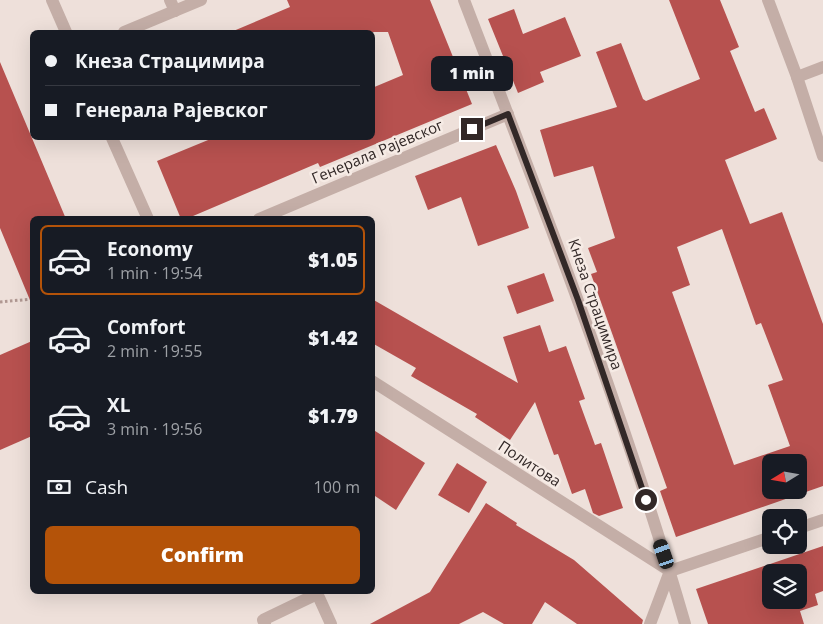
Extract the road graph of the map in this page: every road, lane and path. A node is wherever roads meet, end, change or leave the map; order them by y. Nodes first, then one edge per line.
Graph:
1 (52, 0) edge
2 (201, 0) edge
3 (464, 0) edge
4 (768, 0) edge
5 (173, 6) edge
6 (65, 30) edge
7 (128, 30) edge
8 (823, 67) edge
9 (797, 77) junction
10 (508, 114) junction
11 (113, 140) edge
12 (823, 156) edge
13 (147, 216) edge
14 (266, 216) edge
15 (30, 299) edge
16 (0, 302) edge
17 (375, 383) edge
18 (823, 520) edge
19 (807, 525) edge
20 (762, 541) edge
21 (670, 571) junction
22 (314, 594) edge
23 (316, 594) edge
24 (265, 624) edge
25 (331, 624) edge
26 (650, 624) edge
27 (685, 624) edge

1 - 6 street
2 - 5 street
3 - 10 street, Кнеза Страцимира
4 - 9 street
5 - 7 street
8 - 9 street
9 - 12 street
10 - 14 street, Генерала Рајевског
10 - 21 street, Кнеза Страцимира
11 - 13 street
15 - 16 path
17 - 21 street, Политова
18 - 19 street
20 - 21 street
21 - 26 street
21 - 27 street, Кнеза Страцимира
22 - 24 street
23 - 25 street

